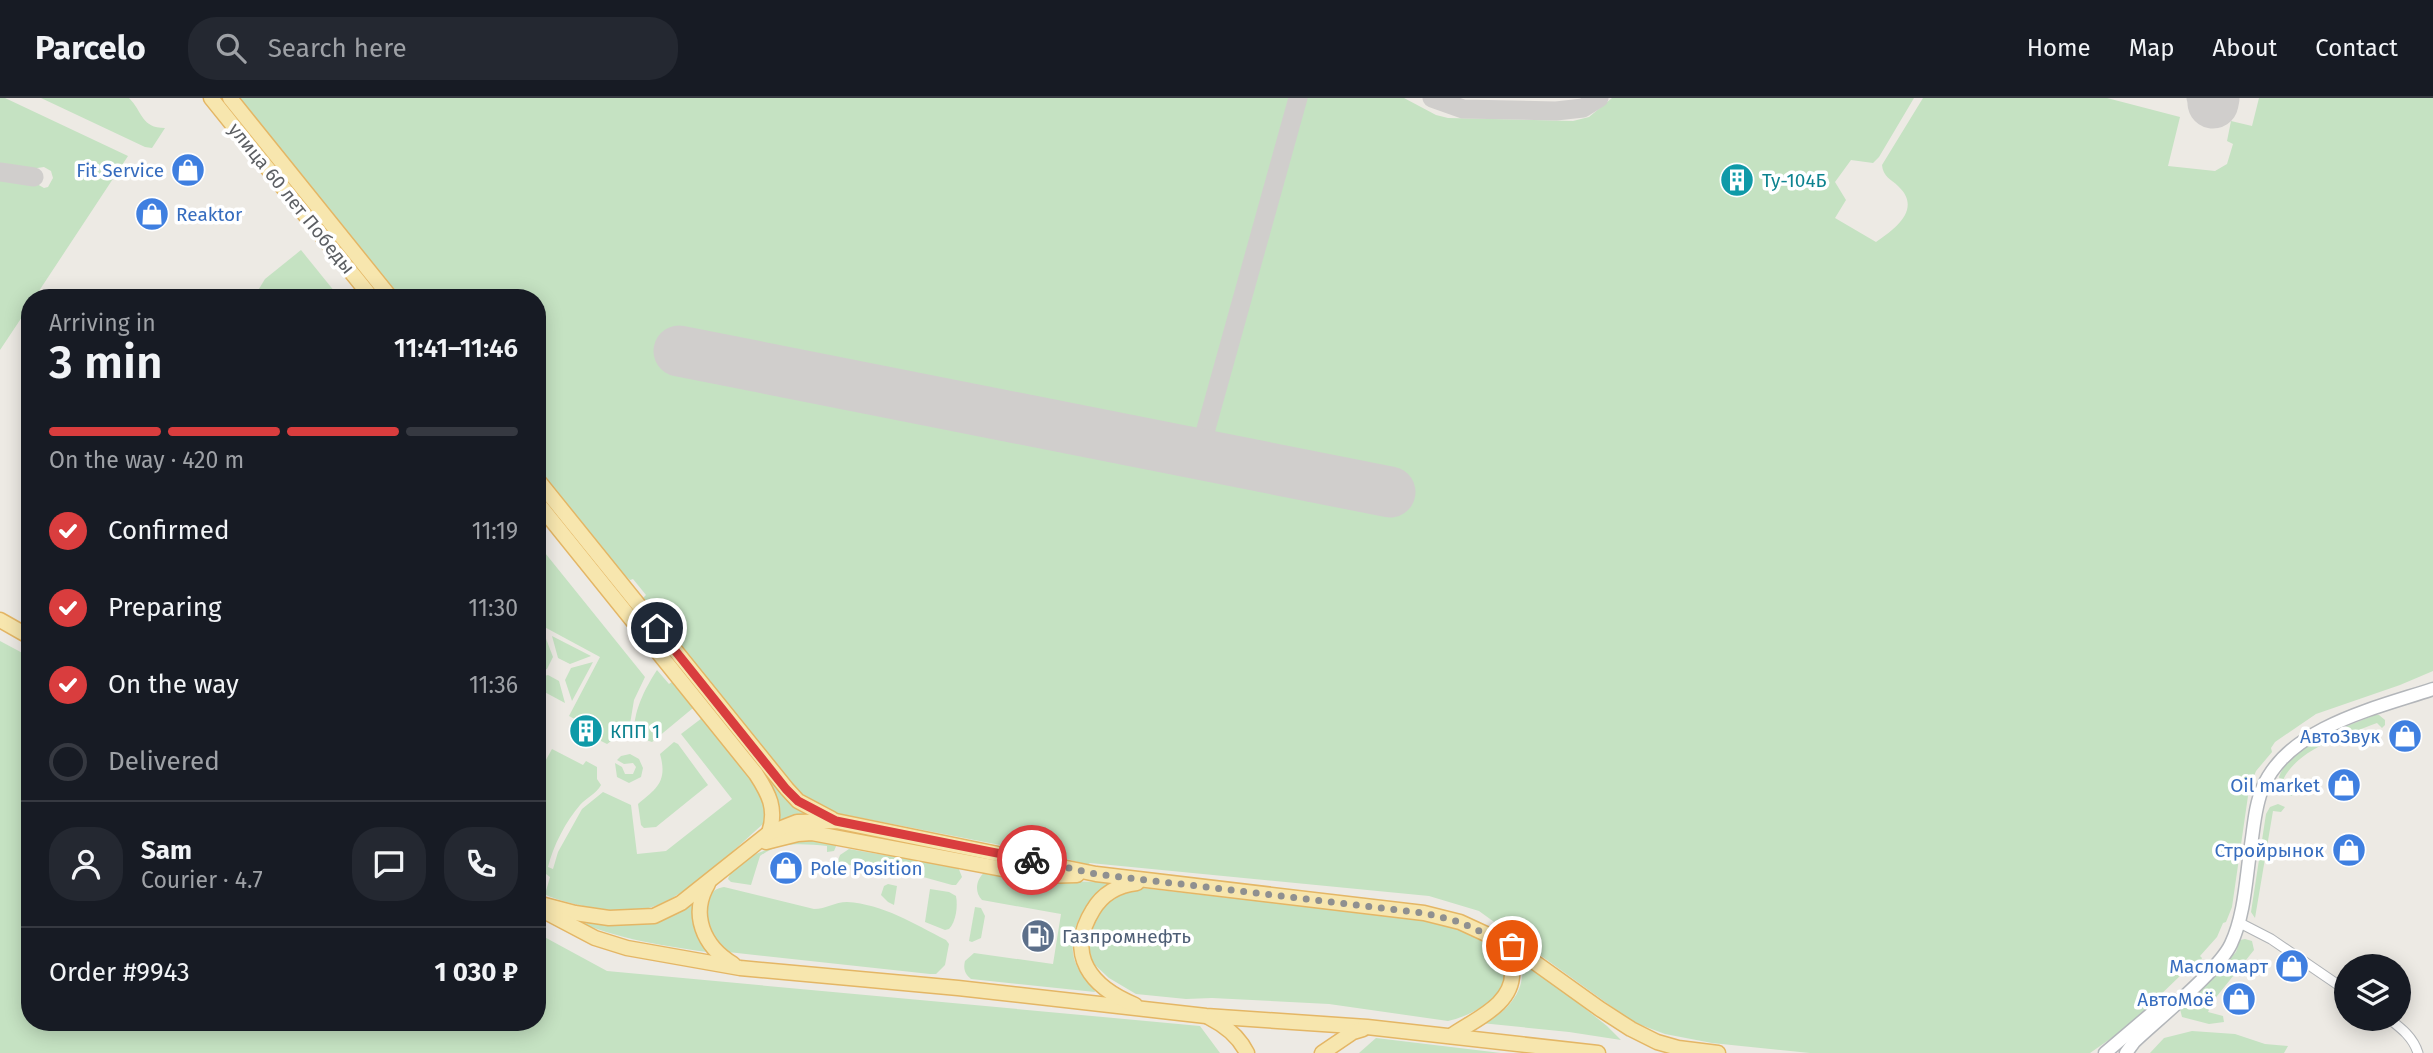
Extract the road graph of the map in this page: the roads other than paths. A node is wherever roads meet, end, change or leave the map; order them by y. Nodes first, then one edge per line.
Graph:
1 (211, 98) edge
2 (230, 98) edge
3 (339, 245) junction
4 (366, 289) edge
5 (382, 289) edge
6 (546, 494) edge
7 (546, 509) edge
8 (564, 524) junction
9 (0, 620) edge
10 (21, 632) edge
11 (2433, 689) edge
12 (722, 719) junction
13 (836, 821) junction
14 (769, 833) junction
15 (754, 846) junction
16 (1096, 874) junction
17 (710, 880) junction
18 (1156, 881) junction
19 (546, 907) edge
20 (546, 910) edge
21 (2236, 926) junction
22 (1499, 939) junction
23 (740, 968) junction
24 (2334, 976) edge
25 (1147, 1010) junction
26 (1206, 1016) junction
27 (1367, 1027) junction
28 (2404, 1031) edge
29 (1451, 1036) junction
30 (1247, 1053) edge
31 (1322, 1053) edge
32 (1598, 1053) edge
33 (1718, 1053) edge
34 (2105, 1053) edge
35 (2126, 1053) edge
36 (2418, 1053) edge

1 - 3 main road, улица 60 лет Победы
2 - 3 main road, улица 60 лет Победы
3 - 4 main road, улица 60 лет Победы
3 - 5 main road, улица 60 лет Победы
6 - 8 main road
7 - 8 main road
8 - 12 main road
9 - 10 main road
11 - 21 main road
12 - 13 main road
12 - 14 main road
13 - 14 main road
13 - 16 main road
14 - 15 main road
15 - 16 main road
15 - 17 main road
16 - 18 main road
17 - 19 main road
17 - 23 main road
18 - 22 main road
18 - 25 main road
20 - 23 main road
21 - 24 street
21 - 34 main road
21 - 35 main road
22 - 29 main road
22 - 33 main road
23 - 25 main road
25 - 26 main road
26 - 27 main road
26 - 30 main road
27 - 29 main road
27 - 31 main road
28 - 36 street
29 - 32 main road

